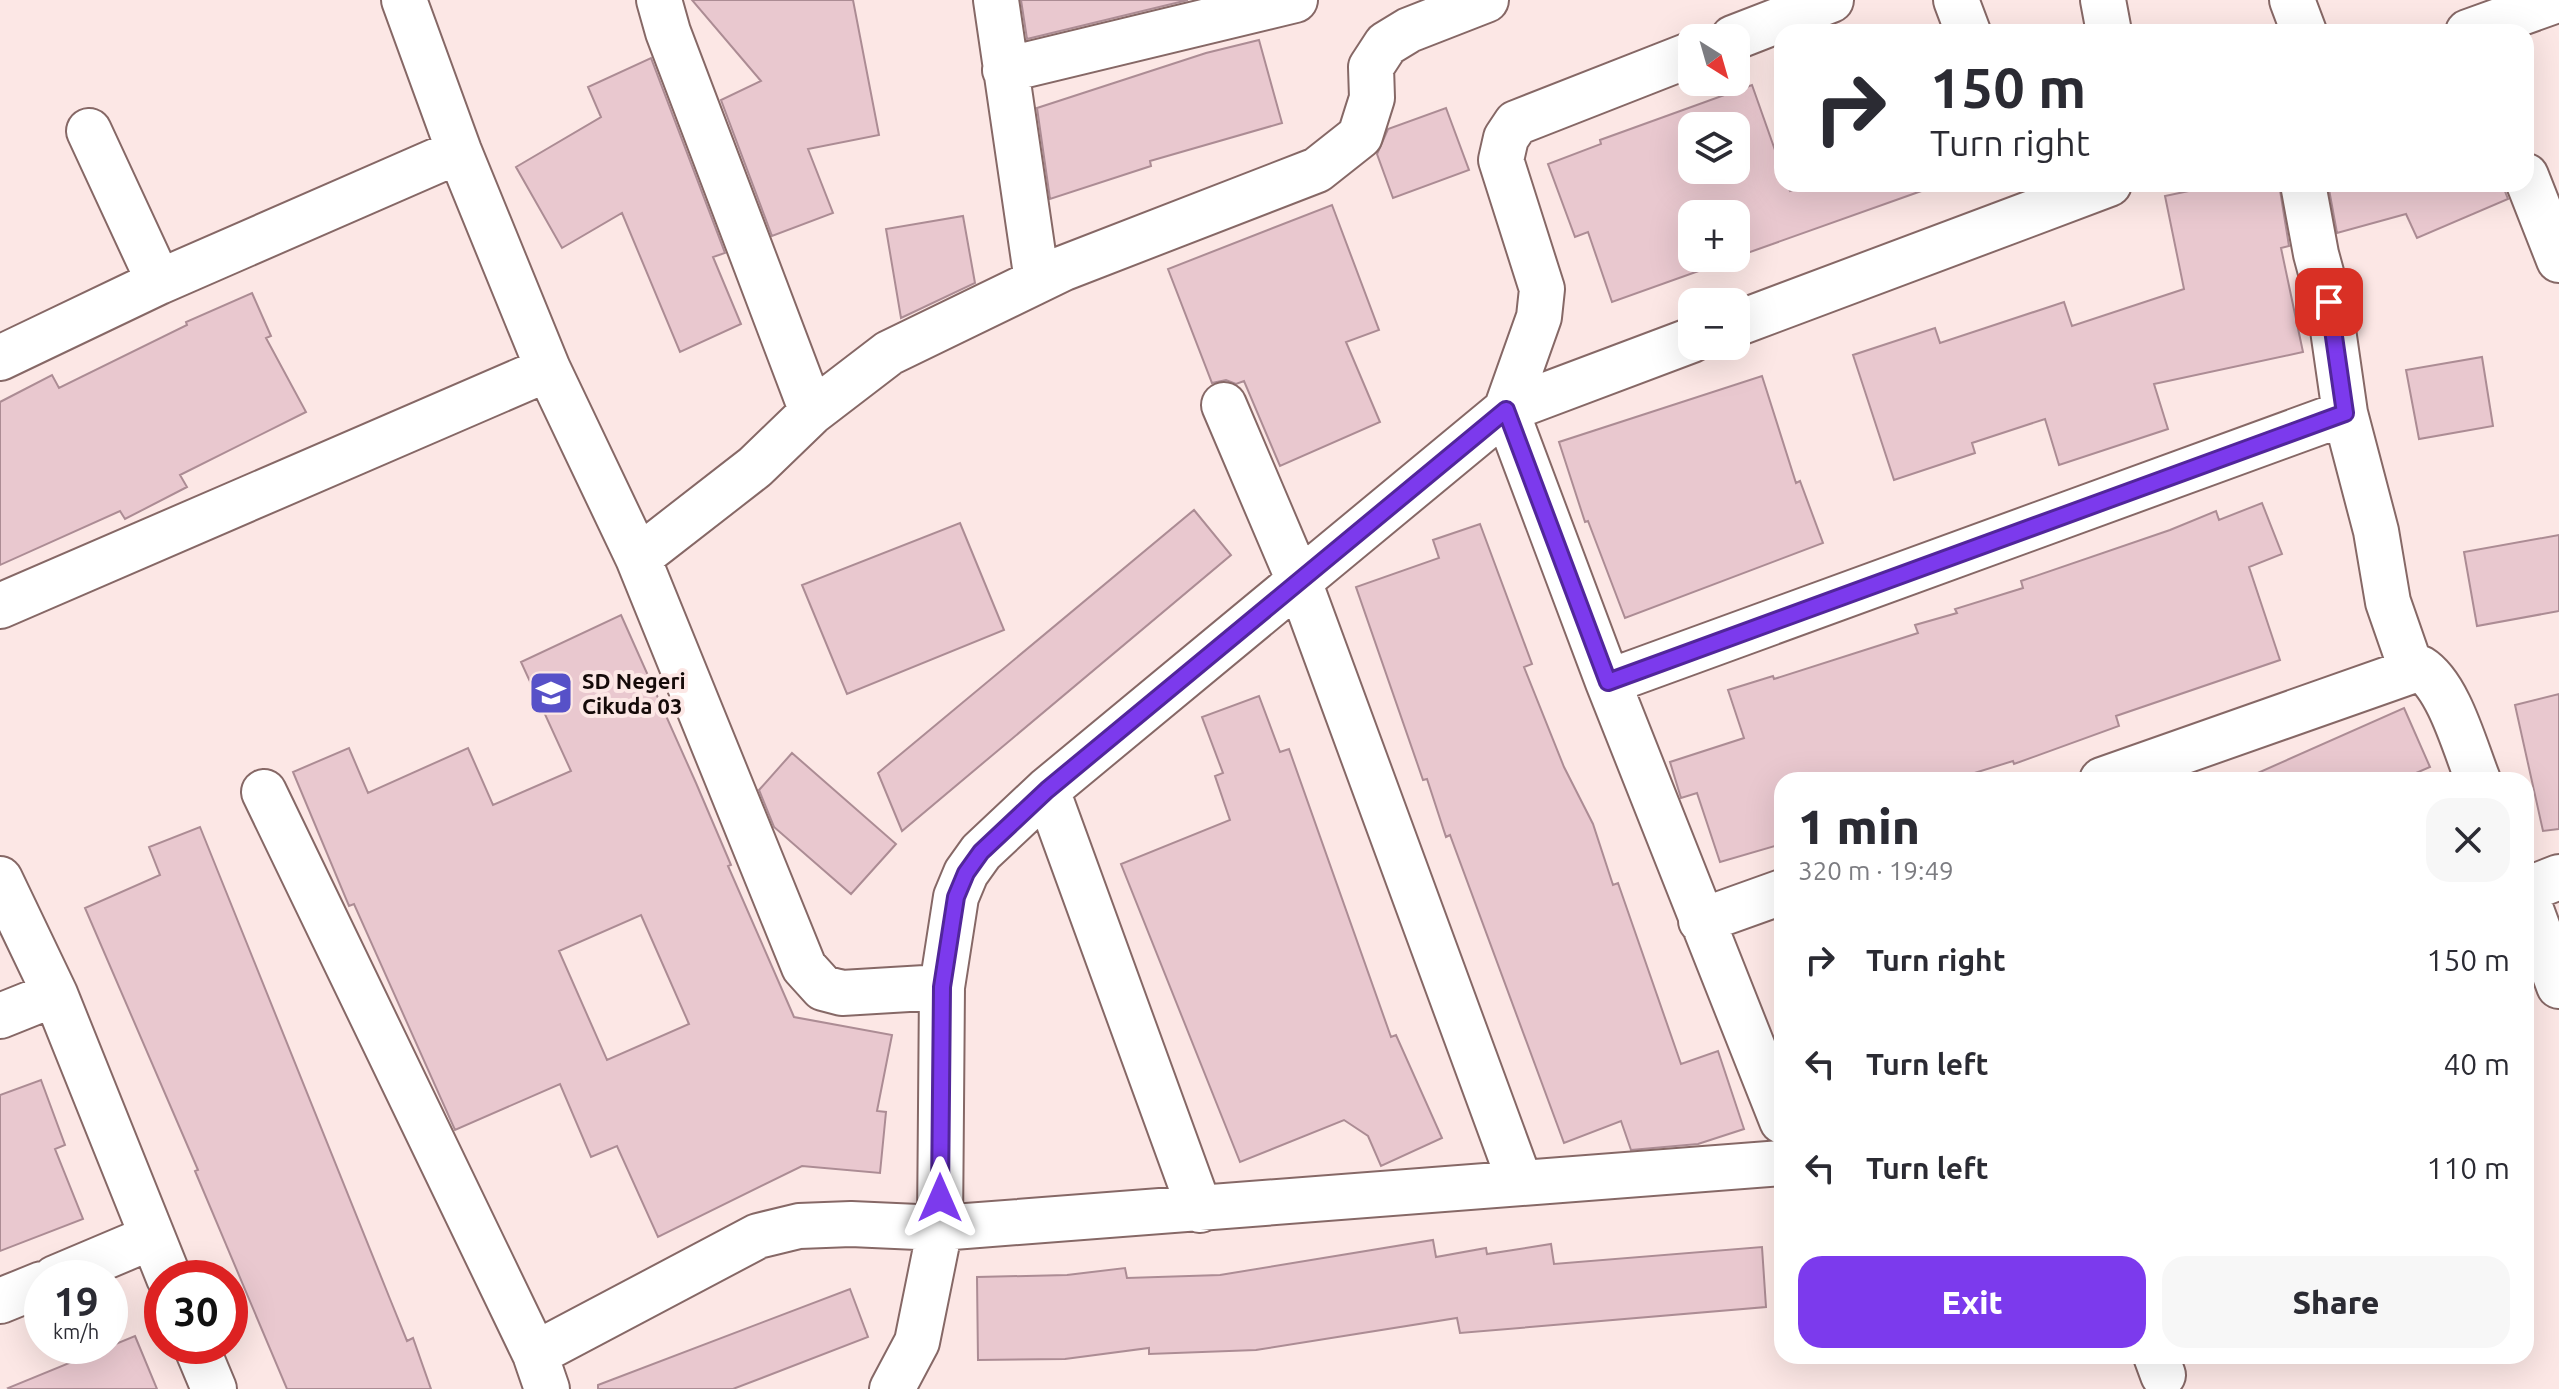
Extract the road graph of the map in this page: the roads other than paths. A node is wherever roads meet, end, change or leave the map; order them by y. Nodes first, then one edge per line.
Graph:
1 (404, 0) edge
2 (659, 0) edge
3 (996, 0) edge
4 (1295, 0) edge
5 (1486, 0) edge
6 (1831, 0) edge
7 (1956, 0) edge
8 (2103, 0) edge
9 (2292, 0) edge
10 (2557, 0) edge
11 (1405, 15) edge
12 (1965, 24) edge
13 (2108, 24) edge
14 (2301, 24) edge
15 (2491, 24) edge
16 (1750, 31) edge
17 (1678, 59) edge
18 (1005, 70) junction
19 (89, 131) dead end
20 (459, 151) junction
21 (2063, 192) edge
22 (2304, 192) edge
23 (2532, 192) edge
24 (2028, 198) edge
25 (2559, 260) edge
26 (1037, 281) junction
27 (159, 282) junction
28 (1750, 318) edge
29 (1678, 345) edge
30 (0, 358) edge
31 (548, 369) junction
32 (1224, 405) dead end
33 (1506, 410) junction
34 (812, 412) junction
35 (2345, 413) junction
36 (638, 558) junction
37 (1299, 581) junction
38 (0, 606) edge
39 (2412, 671) junction
40 (1608, 682) junction
41 (2125, 772) edge
42 (2475, 772) edge
43 (1047, 790) junction
44 (264, 792) dead end
45 (2559, 877) edge
46 (0, 879) edge
47 (2534, 887) edge
48 (1774, 895) edge
49 (2534, 918) edge
50 (1701, 921) junction
51 (2559, 986) edge
52 (942, 987) junction
53 (55, 994) junction
54 (0, 1016) edge
55 (1774, 1101) edge
56 (1774, 1164) edge
57 (1520, 1182) junction
58 (1200, 1210) junction
59 (940, 1228) junction
60 (152, 1237) junction
61 (98, 1260) edge
62 (162, 1260) edge
63 (24, 1291) edge
64 (0, 1301) edge
65 (204, 1364) edge
66 (541, 1372) edge
67 (214, 1389) edge
68 (892, 1389) edge

1 - 20 street
2 - 34 street
3 - 18 street
4 - 18 street
5 - 11 street
6 - 16 street
7 - 12 street
8 - 13 street
9 - 14 street
10 - 15 street
11 - 26 street
17 - 33 street
18 - 26 street
19 - 27 street
20 - 27 street
20 - 31 street
21 - 24 street
22 - 35 street
23 - 25 street
24 - 28 street
26 - 34 street
27 - 30 street
29 - 33 street
31 - 36 street
31 - 38 street
32 - 37 street
33 - 37 street
33 - 40 street
34 - 36 street
35 - 39 street
35 - 40 street
36 - 52 street
37 - 43 street
37 - 57 street
39 - 41 street
39 - 42 street
40 - 50 street
43 - 52 street
43 - 58 street
44 - 66 street
45 - 47 street
46 - 53 street
48 - 50 street
49 - 51 street
50 - 55 street
52 - 59 street
53 - 54 street
53 - 60 street
56 - 57 street
57 - 58 street
58 - 59 street
59 - 66 street
59 - 68 street
60 - 61 street
60 - 62 street
63 - 64 street
65 - 67 street

